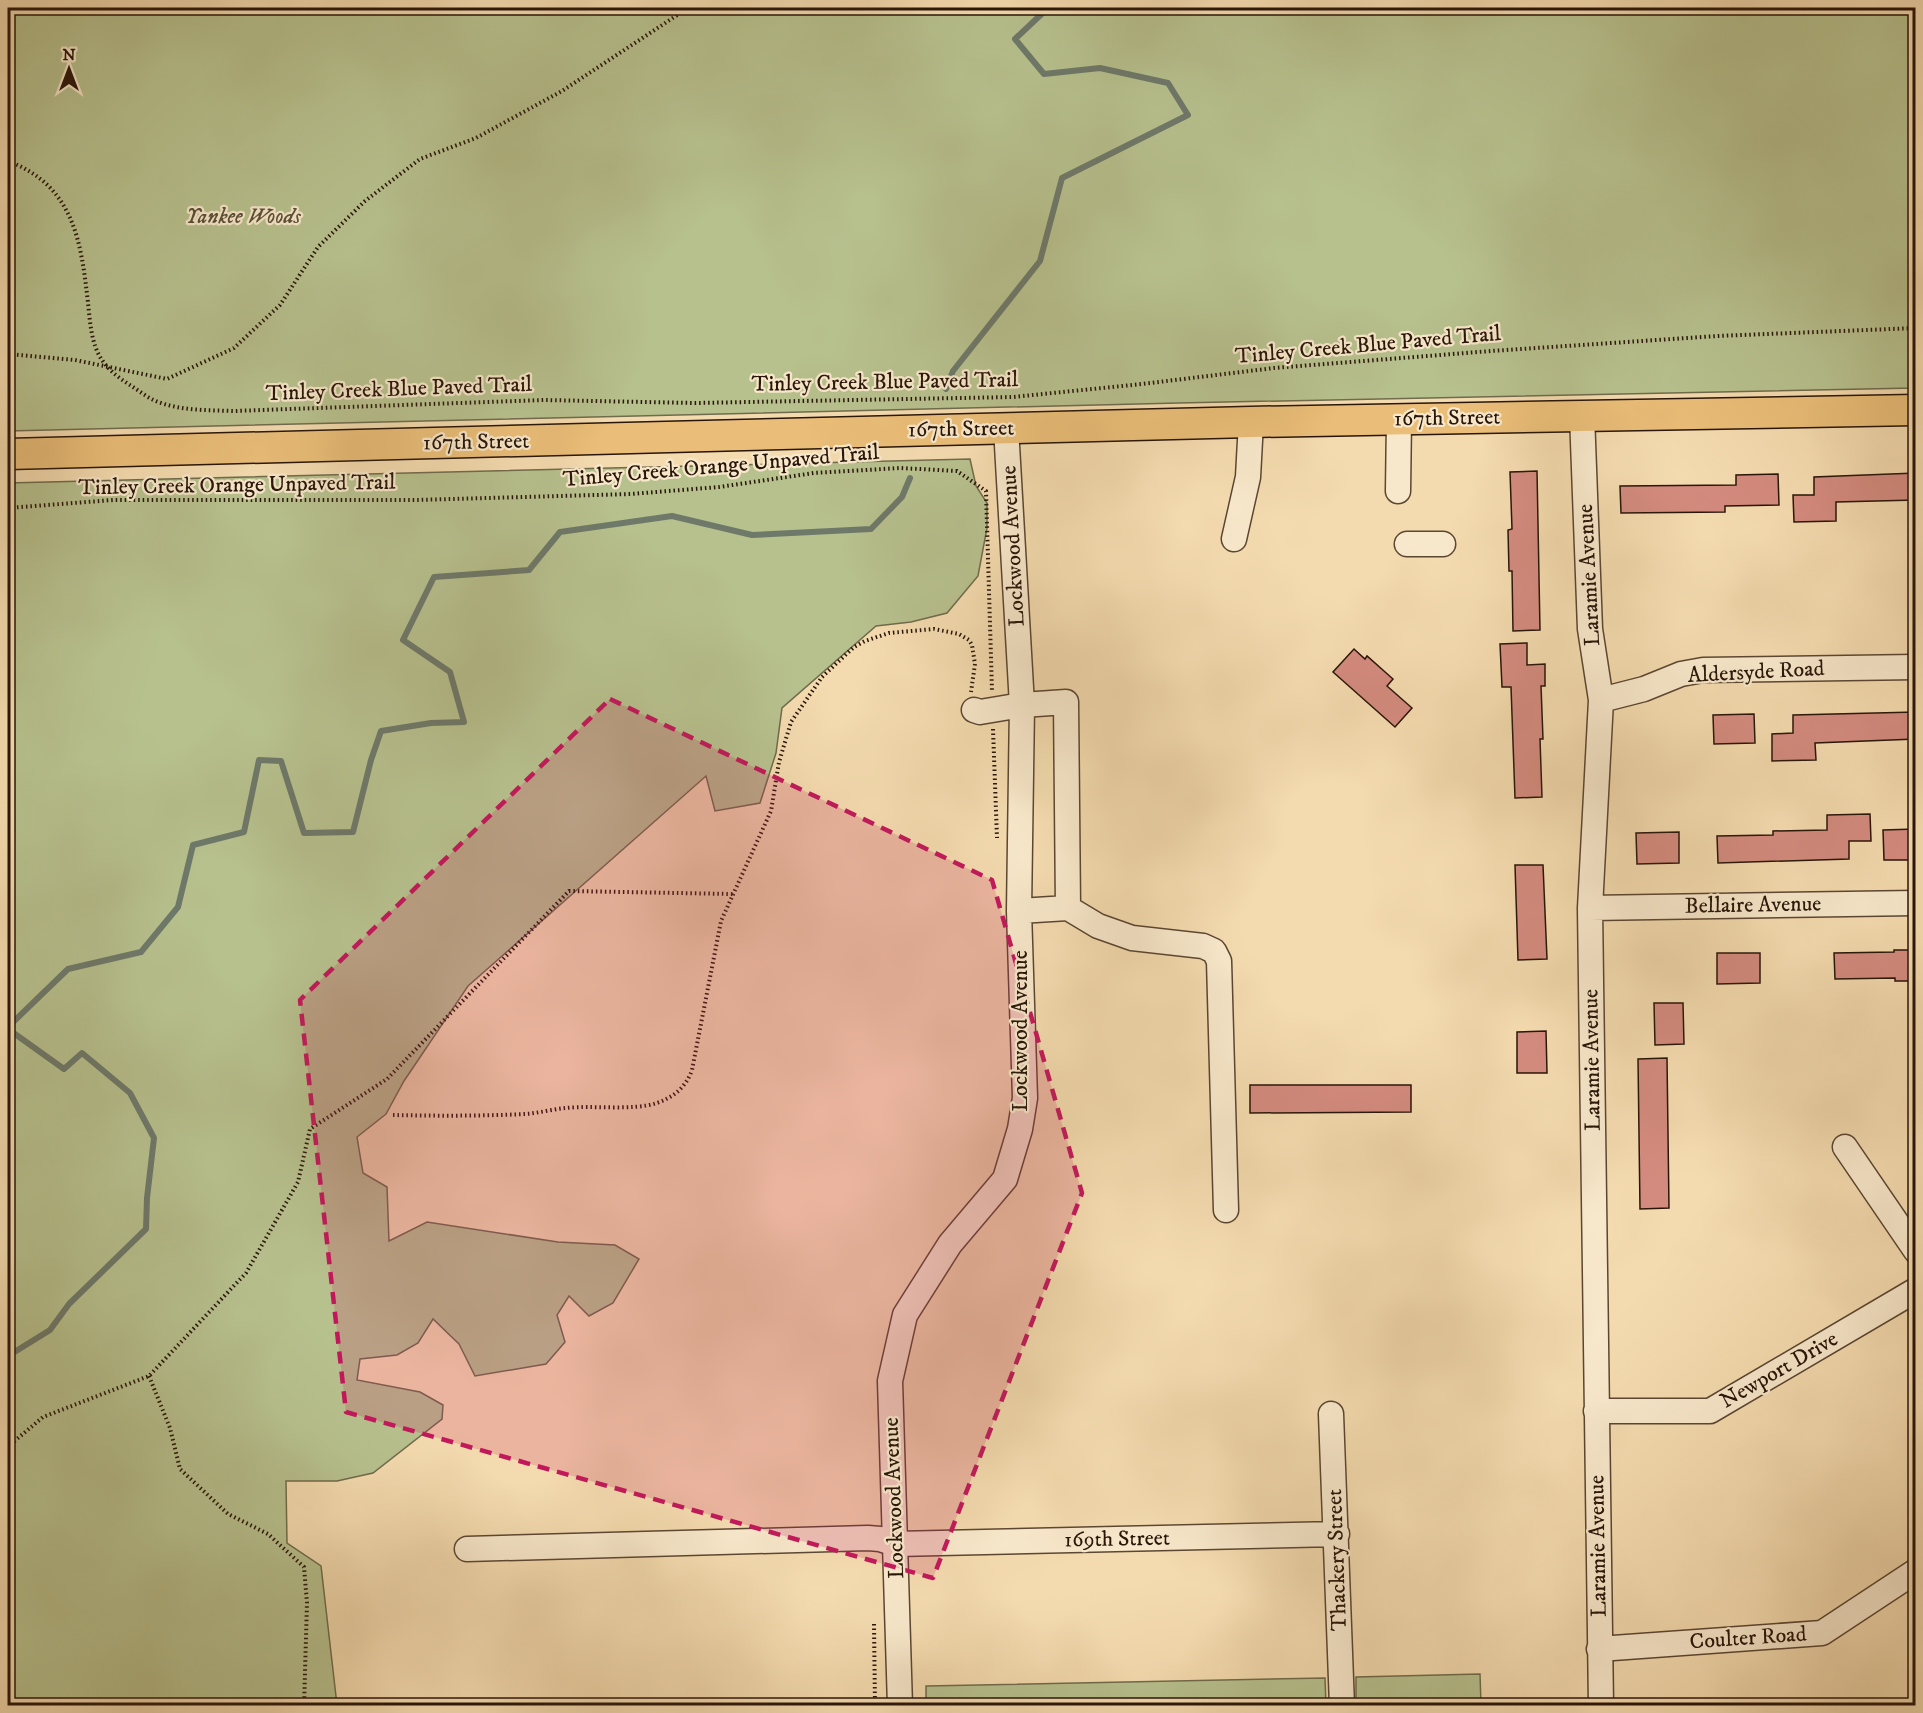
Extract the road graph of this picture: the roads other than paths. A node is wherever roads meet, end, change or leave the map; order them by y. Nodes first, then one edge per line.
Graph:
1 (1916, 410) edge
2 (1582, 415) junction
3 (1399, 419) junction
4 (1251, 422) junction
5 (1006, 428) junction
6 (8, 454) edge
7 (1398, 491) dead end
8 (1234, 539) dead end
9 (1407, 544) dead end
10 (1443, 544) dead end
11 (1916, 667) edge
12 (1601, 700) junction
13 (1022, 705) junction
14 (983, 710) road end
15 (1916, 903) edge
16 (1068, 908) junction
17 (1590, 908) junction
18 (1019, 911) junction
19 (1845, 1147) dead end
20 (1226, 1210) dead end
21 (1916, 1251) edge
22 (1916, 1290) edge
23 (1596, 1411) junction
24 (1331, 1414) dead end
25 (1337, 1534) junction
26 (896, 1544) junction
27 (467, 1549) dead end
28 (1916, 1572) edge
29 (1599, 1649) junction
30 (900, 1706) edge
31 (1342, 1706) edge
32 (1601, 1706) edge

1 - 2 main road, 167th Street
2 - 3 main road, 167th Street
2 - 12 street, Laramie Avenue
3 - 4 main road, 167th Street
3 - 7 street
4 - 5 main road, 167th Street
4 - 8 street
5 - 6 main road, 167th Street
5 - 13 street, Lockwood Avenue
9 - 10 street
11 - 12 street, Aldersyde Road
12 - 17 street, Laramie Avenue
13 - 14 street
13 - 16 street
13 - 18 street, Lockwood Avenue
15 - 17 street, Bellaire Avenue
16 - 18 street
16 - 20 street
17 - 23 street, Laramie Avenue
18 - 26 street, Lockwood Avenue
19 - 21 street
22 - 23 street, Newport Drive
23 - 29 street, Laramie Avenue
24 - 25 street, Thackery Street
25 - 26 street, 169th Street
25 - 31 street, Thackery Street
26 - 27 street, 169th Street
26 - 30 street, Lockwood Avenue
28 - 29 street, Coulter Road
29 - 32 street, Laramie Avenue

